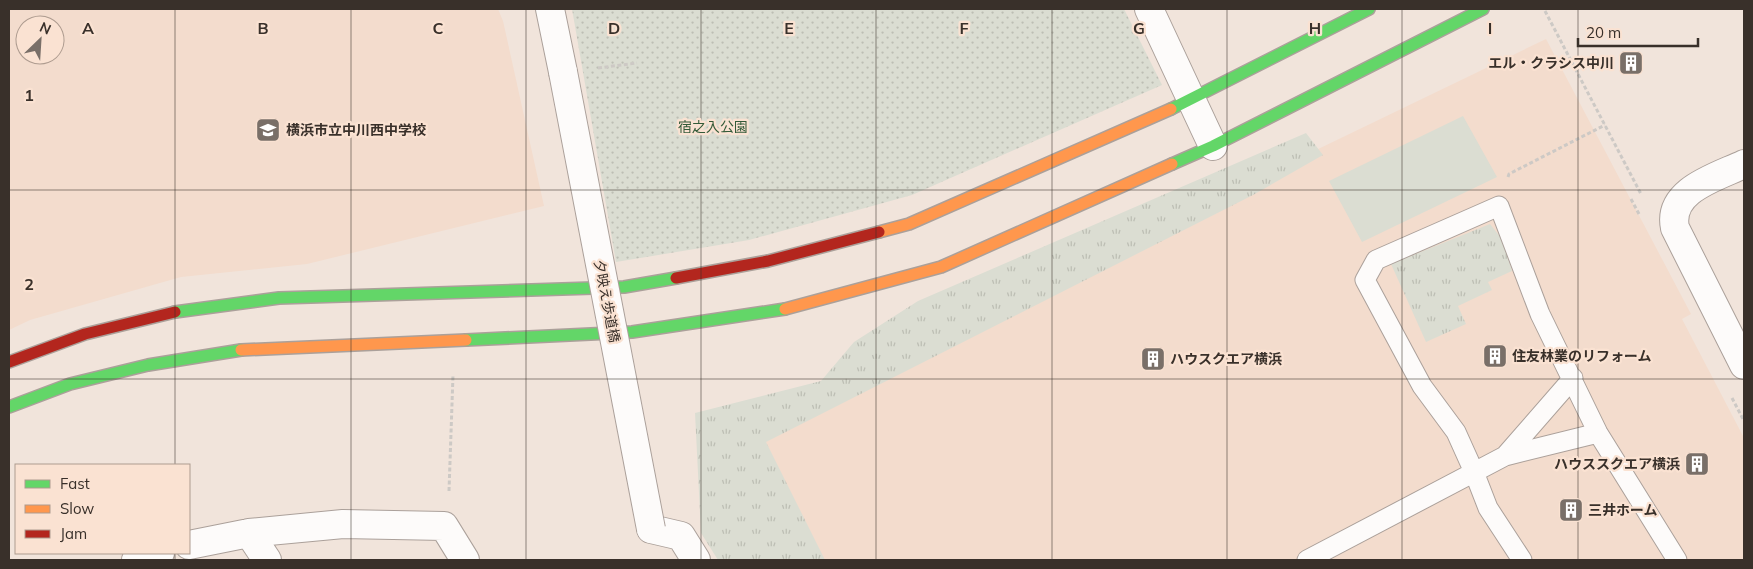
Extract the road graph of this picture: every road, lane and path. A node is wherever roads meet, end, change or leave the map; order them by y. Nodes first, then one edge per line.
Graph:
1 (550, 9) edge
2 (1149, 9) edge
3 (1368, 9) edge
4 (1483, 9) edge
5 (1545, 11) dead end
6 (1191, 98) junction
7 (1605, 125) junction
8 (1213, 146) junction
9 (1744, 164) edge
10 (1641, 194) dead end
11 (1499, 206) junction
12 (454, 339) junction
13 (9, 362) edge
14 (1744, 365) edge
15 (1573, 378) junction
16 (9, 407) edge
17 (1598, 433) junction
18 (1505, 456) junction
19 (1474, 472) junction
20 (444, 526) junction
21 (249, 533) junction
22 (190, 544) edge
23 (157, 554) edge
24 (136, 560) edge
25 (267, 560) edge
26 (465, 560) edge
27 (696, 560) edge
28 (1307, 560) edge
29 (1522, 560) edge
30 (1676, 560) edge

1 - 27 street, 夕映え歩道橋, bridge
2 - 6 street
3 - 6 street
4 - 8 street
5 - 7 path
6 - 8 street
6 - 13 street
7 - 10 path
7 - 11 path
8 - 12 street
9 - 14 street
11 - 15 lane
11 - 19 lane
12 - 16 street
12 - 20 path
15 - 17 lane
15 - 18 lane
17 - 18 lane
17 - 30 lane
18 - 19 lane
19 - 28 lane
19 - 29 lane
20 - 21 street
20 - 26 street
21 - 22 street
21 - 25 street
23 - 24 street

